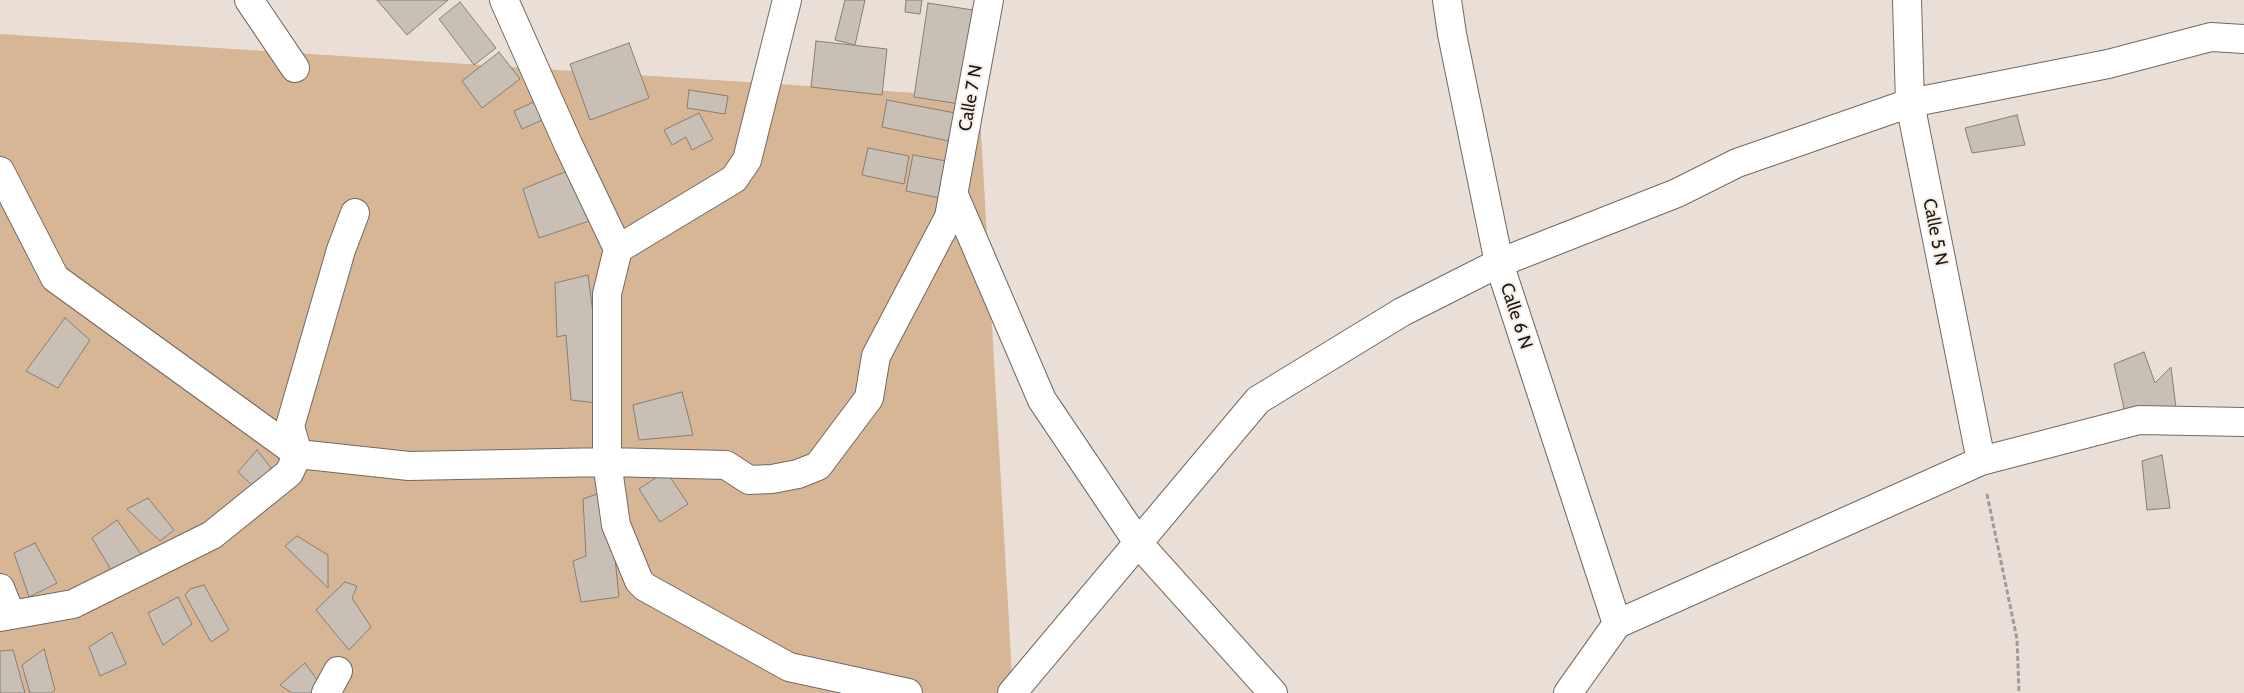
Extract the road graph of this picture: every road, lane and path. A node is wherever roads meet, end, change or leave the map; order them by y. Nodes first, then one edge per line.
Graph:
1 (249, 0) edge
2 (504, 0) edge
3 (788, 0) edge
4 (989, 0) edge
5 (1447, 0) edge
6 (1907, 0) edge
7 (2244, 39) edge
8 (295, 68) dead end
9 (1910, 103) junction
10 (0, 171) edge
11 (954, 195) junction
12 (355, 214) dead end
13 (618, 249) junction
14 (1499, 263) junction
15 (2244, 422) edge
16 (298, 454) junction
17 (1980, 461) junction
18 (607, 462) junction
19 (1139, 544) junction
20 (0, 588) edge
21 (5, 616) edge
22 (1617, 624) junction
23 (908, 693) edge
24 (1012, 693) edge
25 (1272, 693) edge
26 (1568, 693) edge
27 (2019, 693) edge

1 - 8 street
2 - 13 street
3 - 13 street
4 - 11 street, Calle 7 N
5 - 14 street, Calle 6 N
6 - 9 street, Calle 5 N
7 - 9 street
9 - 14 street
9 - 17 street, Calle 5 N
10 - 16 street
11 - 18 street, Calle 7 N
11 - 19 street
12 - 16 street
13 - 18 street
14 - 19 street
14 - 22 street, Calle 6 N
15 - 17 street
16 - 18 street, Calle 7 N
16 - 21 street
17 - 22 street
17 - 27 path
18 - 23 street
19 - 24 street
19 - 25 street
20 - 21 street
22 - 26 street

